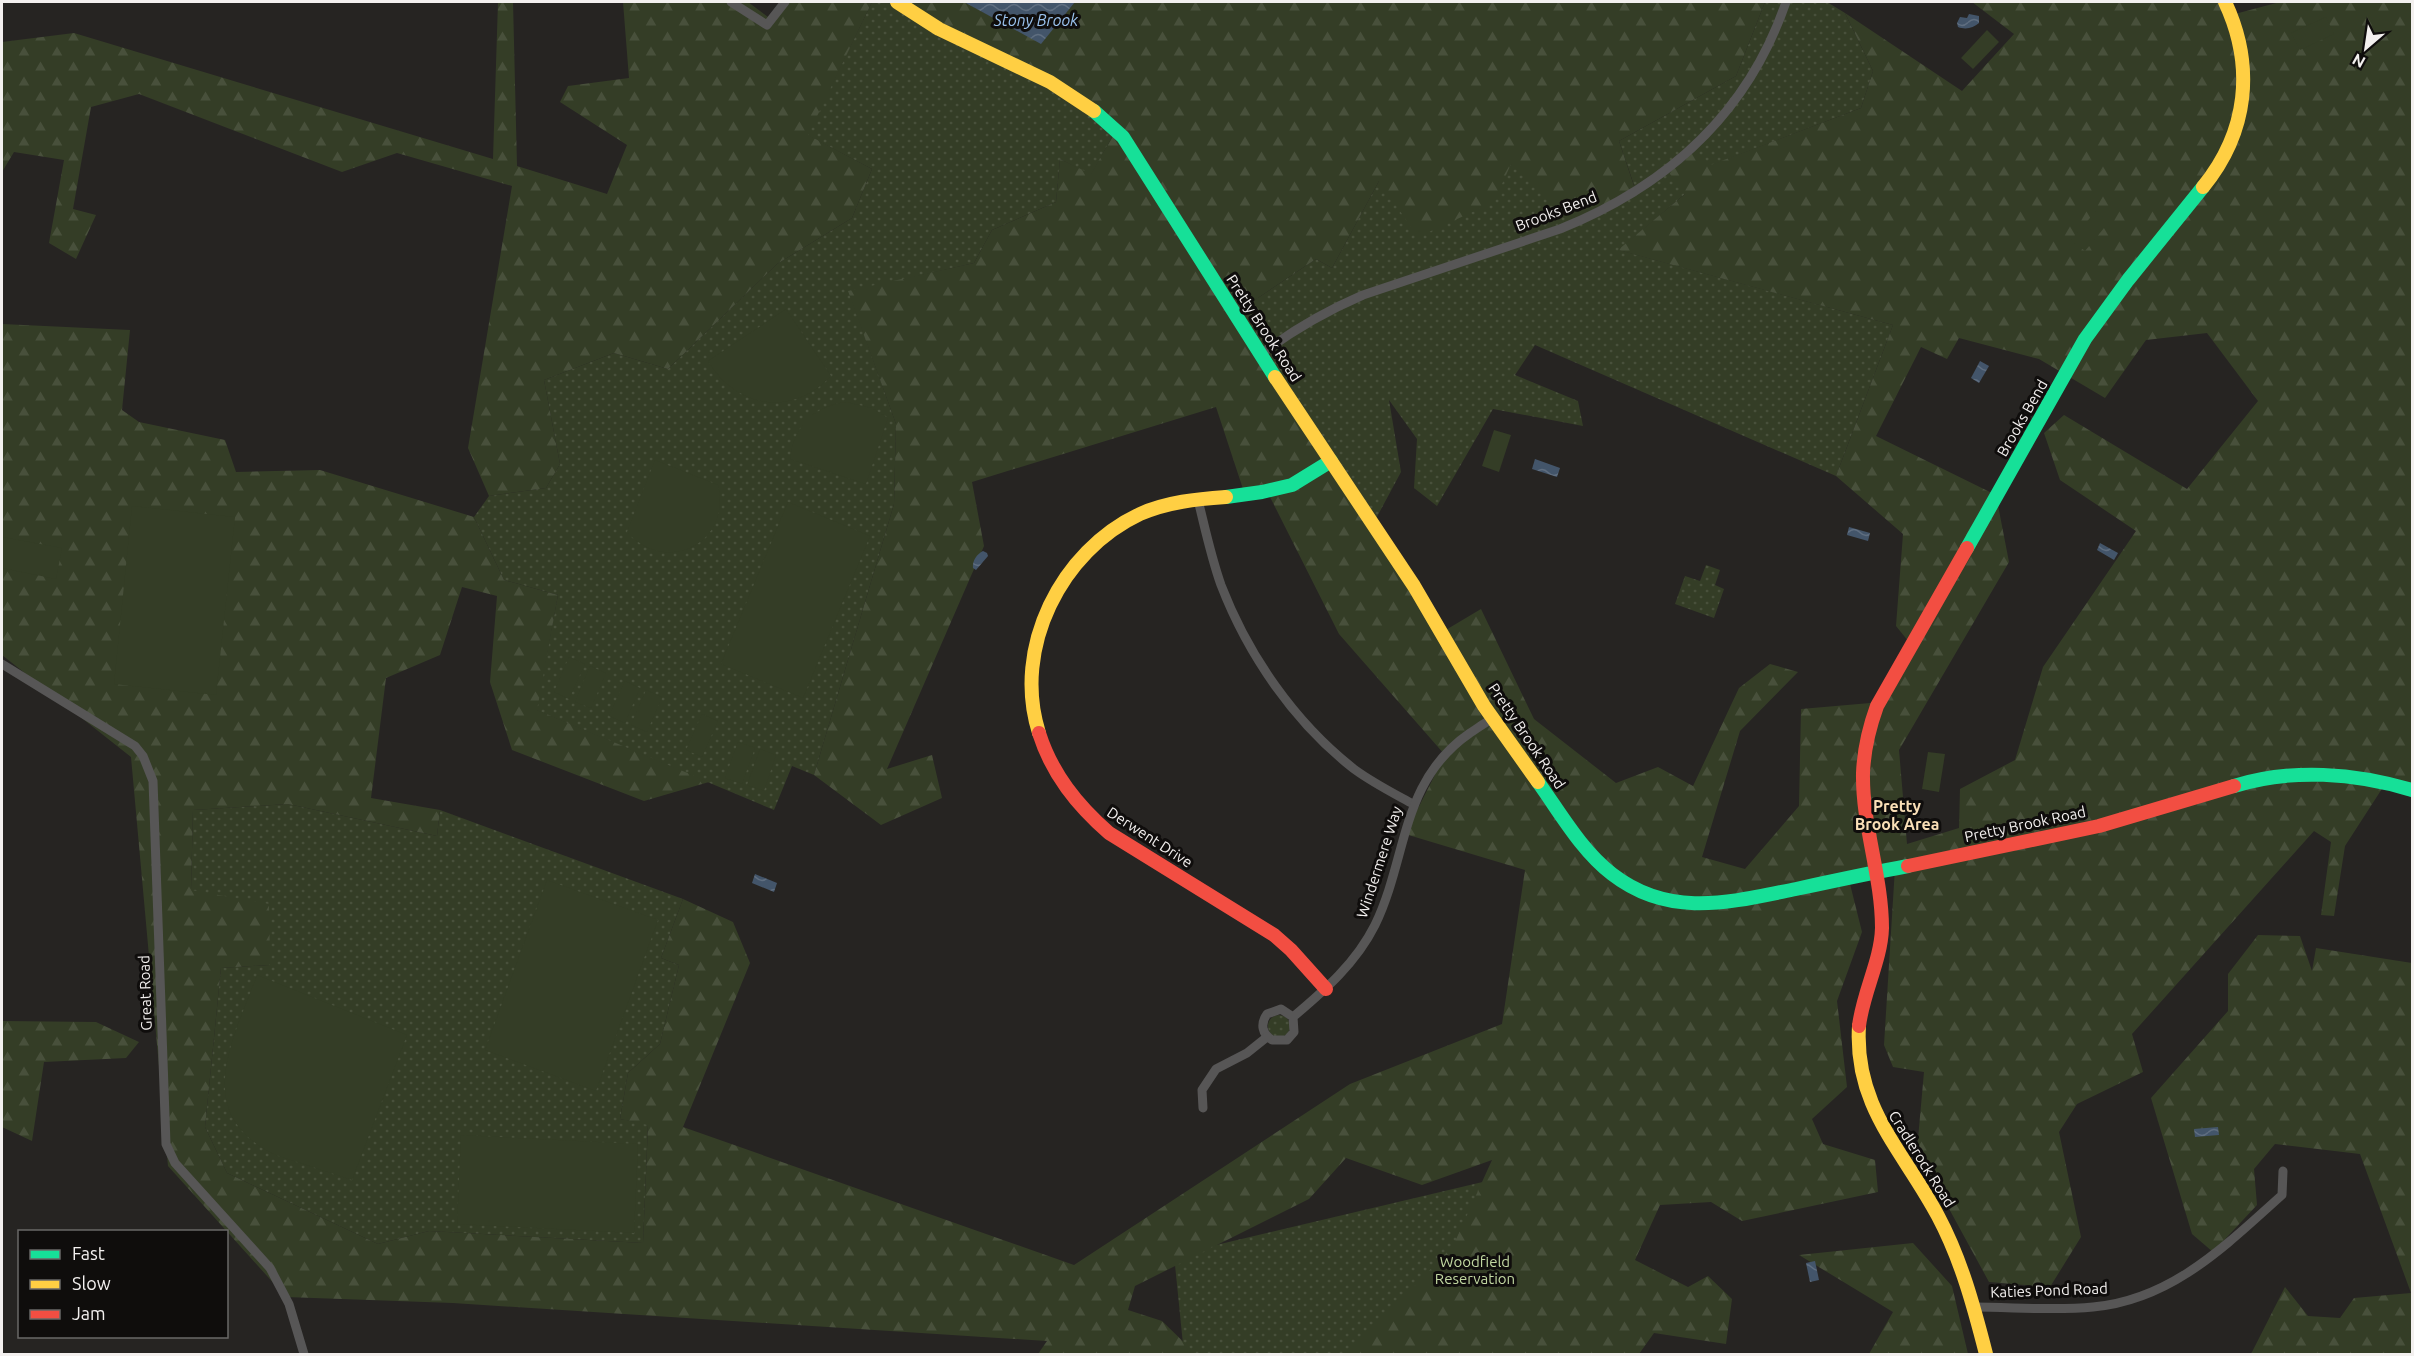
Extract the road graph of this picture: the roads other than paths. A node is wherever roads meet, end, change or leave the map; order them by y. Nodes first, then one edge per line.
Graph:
1 (731, 2) edge
2 (785, 2) edge
3 (897, 2) edge
4 (1786, 2) edge
5 (2225, 2) edge
6 (1261, 354) junction
7 (1331, 461) junction
8 (1198, 500) junction
9 (2, 664) edge
10 (1493, 719) junction
11 (2412, 790) edge
12 (1413, 804) junction
13 (1876, 872) junction
14 (1326, 989) junction
15 (1293, 1017) junction
16 (1267, 1037) junction
17 (1203, 1108) dead end
18 (2283, 1171) dead end
19 (1974, 1307) junction
20 (304, 1354) edge
21 (1986, 1354) edge

1 - 2 street
3 - 6 street, Pretty Brook Road
4 - 6 street, Brooks Bend
5 - 13 street, Brooks Bend
6 - 7 street, Pretty Brook Road
7 - 8 street, Derwent Drive
7 - 10 street, Pretty Brook Road
8 - 12 street
8 - 14 street, Derwent Drive
9 - 20 street, Great Road
10 - 12 street, Windermere Way
10 - 13 street, Pretty Brook Road
11 - 13 street, Pretty Brook Road
12 - 14 street, Windermere Way
13 - 19 street, Cradlerock Road
14 - 15 street, Windermere Way
15 - 16 street, Windermere Way
15 - 16 street
16 - 17 street
18 - 19 street, Katies Pond Road
19 - 21 street, Cradlerock Road

